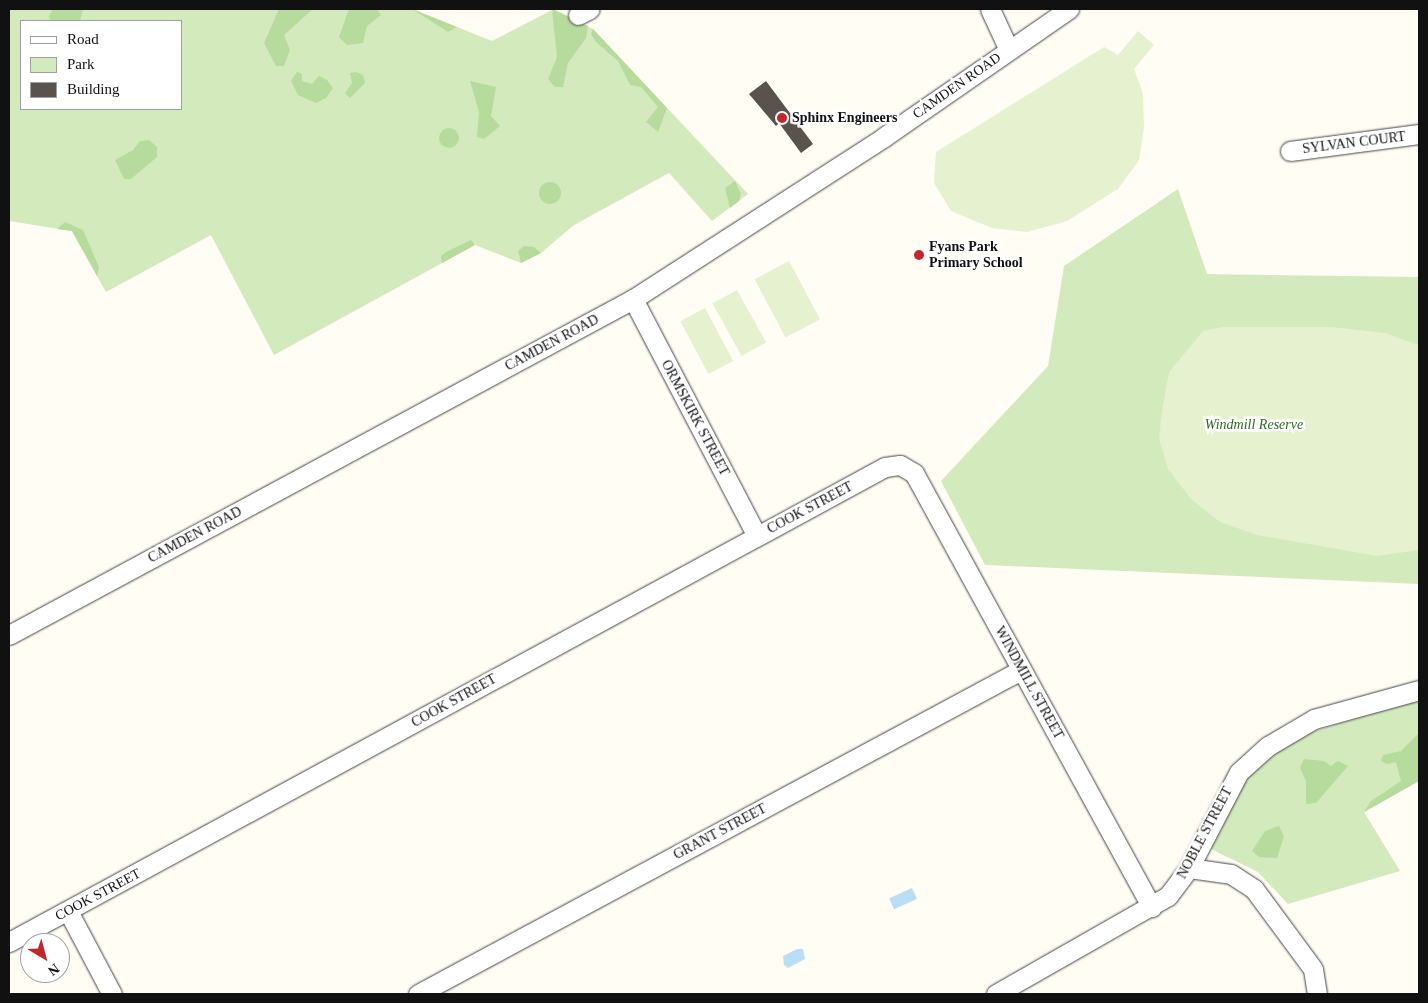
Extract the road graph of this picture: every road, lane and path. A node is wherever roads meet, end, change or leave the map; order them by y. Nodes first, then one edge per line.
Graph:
1 (990, 9) edge
2 (1069, 9) edge
3 (1009, 50) junction
4 (1419, 134) edge
5 (1290, 151) dead end
6 (632, 299) junction
7 (900, 464) joint
8 (757, 536) junction
9 (9, 635) edge
10 (1022, 670) junction
11 (1419, 690) edge
12 (1189, 868) junction
13 (1152, 908) junction
14 (68, 911) junction
15 (9, 942) edge
16 (112, 994) edge
17 (418, 994) edge
18 (996, 994) edge
19 (1317, 994) edge

1 - 3 street
2 - 3 street, CAMDEN ROAD
3 - 6 street, CAMDEN ROAD
4 - 5 street, SYLVAN COURT
6 - 8 street, ORMSKIRK STREET
6 - 9 street, CAMDEN ROAD
7 - 8 street, COOK STREET
7 - 10 street, WINDMILL STREET
8 - 14 street, COOK STREET
10 - 13 street, WINDMILL STREET
10 - 17 street, GRANT STREET
11 - 12 street, NOBLE STREET
12 - 13 street, NOBLE STREET
12 - 19 street
13 - 18 street, NOBLE STREET
14 - 15 street, COOK STREET
14 - 16 street

